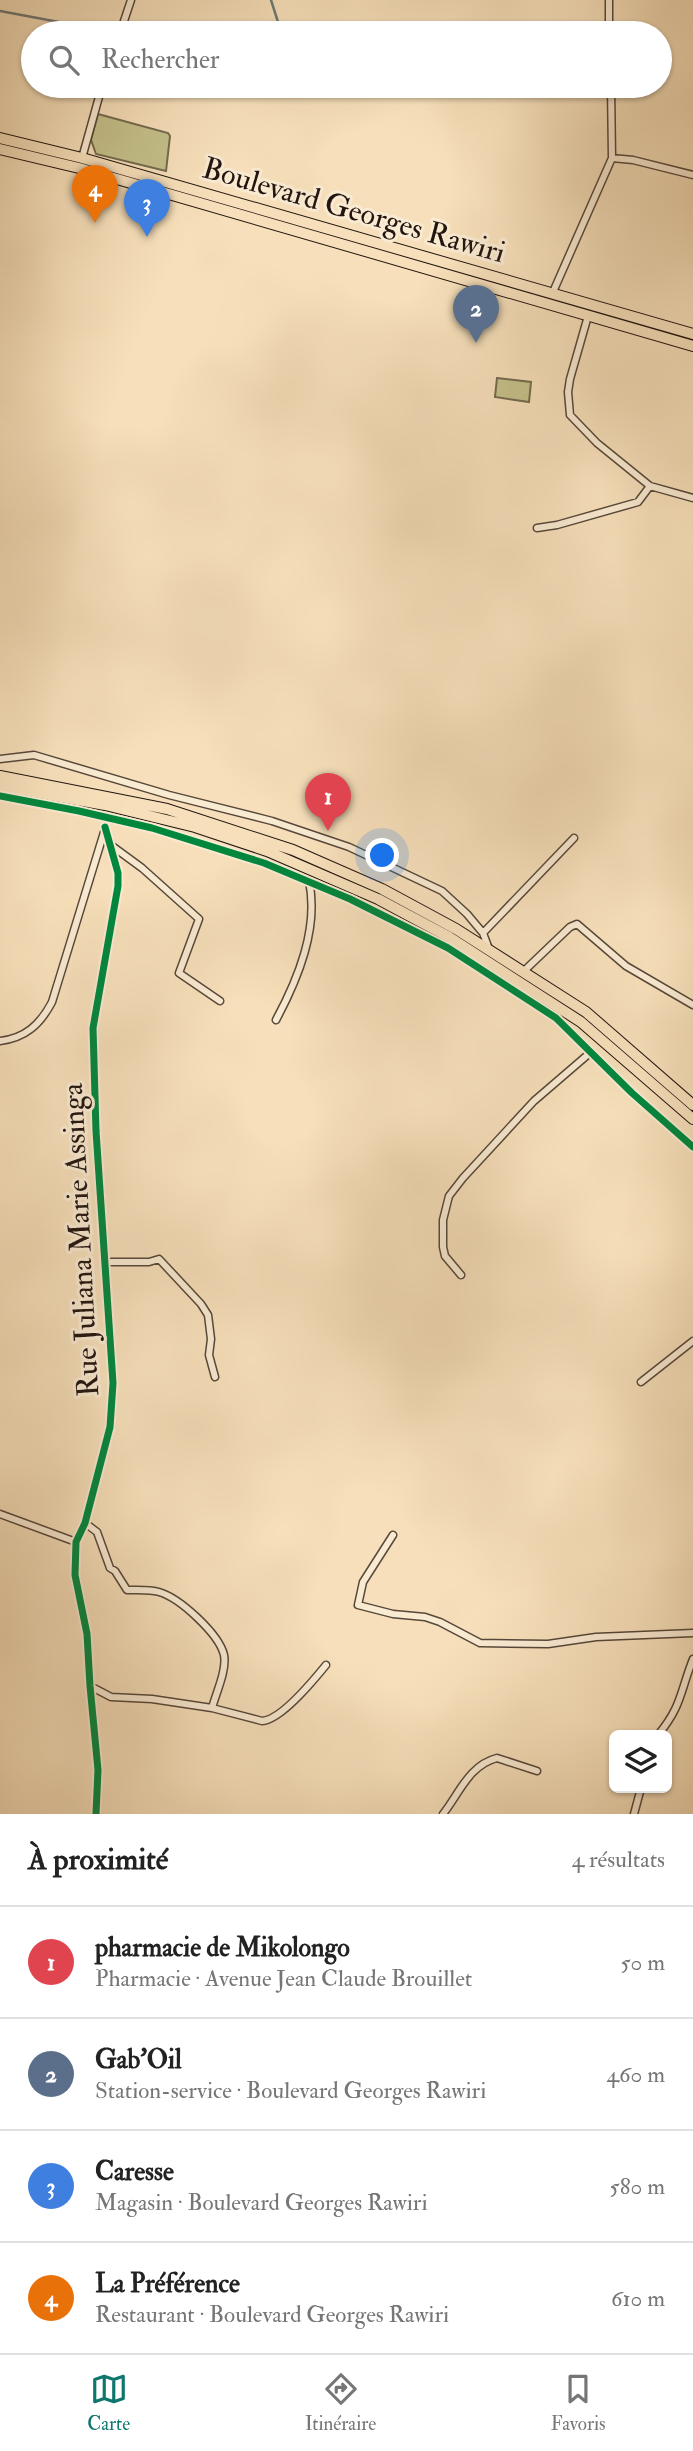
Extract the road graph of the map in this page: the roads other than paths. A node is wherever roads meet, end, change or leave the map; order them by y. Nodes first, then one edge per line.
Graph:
1 (131, 0) edge
2 (609, 0) edge
3 (124, 21) edge
4 (610, 21) edge
5 (99, 98) edge
6 (611, 98) edge
7 (0, 138) edge
8 (0, 149) edge
9 (82, 158) junction
10 (612, 158) junction
11 (693, 175) edge
12 (553, 292) junction
13 (588, 316) junction
14 (693, 334) edge
15 (693, 346) edge
16 (650, 486) junction
17 (693, 498) edge
18 (537, 528) dead end
19 (0, 759) edge
20 (0, 776) edge
21 (0, 786) edge
22 (0, 796) edge
23 (108, 817) junction
24 (105, 827) junction
25 (574, 838) dead end
26 (112, 846) junction
27 (309, 881) junction
28 (483, 933) junction
29 (489, 949) junction
30 (524, 971) junction
31 (220, 1001) dead end
32 (693, 1005) edge
33 (276, 1020) dead end
34 (0, 1041) edge
35 (591, 1052) junction
36 (693, 1105) edge
37 (693, 1119) edge
38 (693, 1147) edge
39 (106, 1262) junction
40 (461, 1275) dead end
41 (693, 1341) edge
42 (215, 1377) dead end
43 (641, 1382) dead end
44 (0, 1514) edge
45 (85, 1523) junction
46 (393, 1535) dead end
47 (76, 1542) junction
48 (693, 1633) edge
49 (693, 1659) edge
50 (326, 1665) dead end
51 (90, 1686) junction
52 (212, 1708) junction
53 (663, 1730) edge
54 (537, 1771) dead end
55 (640, 1793) edge
56 (96, 1814) edge
57 (443, 1814) edge
58 (634, 1814) edge

1 - 3 street
2 - 4 street
5 - 9 street
6 - 10 street
7 - 9 main road, Boulevard Georges Rawiri
8 - 13 main road, Boulevard Georges Rawiri
9 - 12 main road, Boulevard Georges Rawiri
10 - 11 street
10 - 12 street
12 - 14 main road, Boulevard Georges Rawiri
13 - 15 main road, Boulevard Georges Rawiri
13 - 16 street
16 - 17 street
16 - 18 street
19 - 28 street
20 - 29 main road
21 - 37 main road
22 - 23 street
23 - 24 street
23 - 27 street
24 - 26 street, Rue Juliana Marie Assinga
24 - 34 street
25 - 28 street
26 - 31 street
26 - 39 street, Rue Juliana Marie Assinga
27 - 33 street
27 - 35 street
28 - 29 street
29 - 30 main road
30 - 32 street
30 - 36 main road
35 - 38 street
35 - 40 street
39 - 42 street
39 - 45 street, Rue Juliana Marie Assinga
41 - 43 street
44 - 47 street
45 - 47 street, Rue Juliana Marie Assinga
45 - 52 street
46 - 48 street
47 - 51 street, Rue Juliana Marie Assinga
49 - 53 street
50 - 52 street
51 - 52 street
51 - 56 street, Rue Juliana Marie Assinga
54 - 57 street
55 - 58 street

